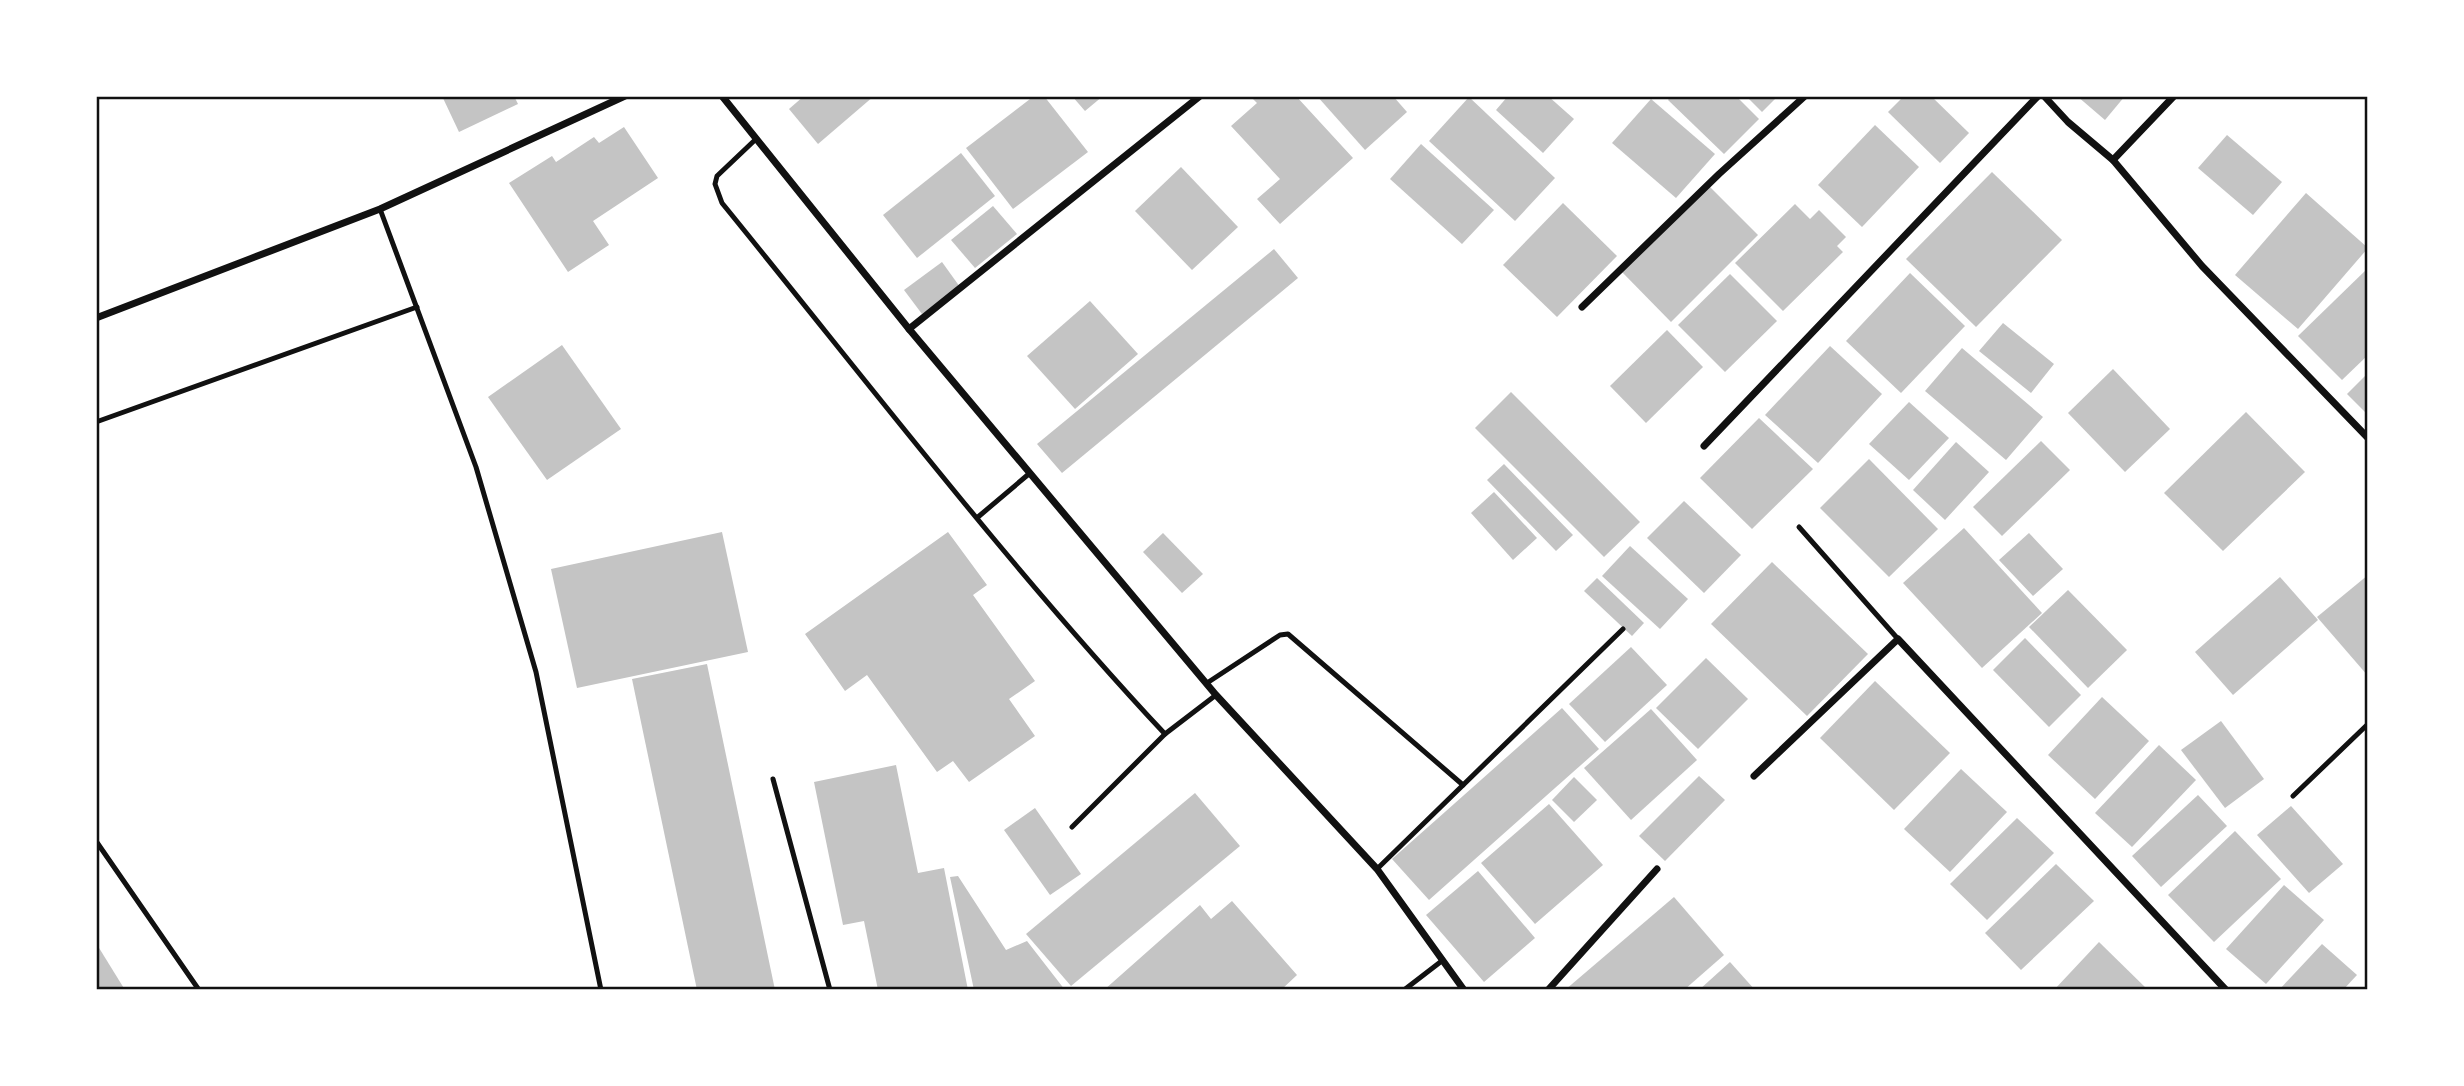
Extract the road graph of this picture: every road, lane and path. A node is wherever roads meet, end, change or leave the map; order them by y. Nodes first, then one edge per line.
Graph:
1 (625, 96) edge
2 (722, 96) edge
3 (1200, 96) edge
4 (1805, 96) edge
5 (2038, 96) edge
6 (2044, 96) edge
7 (2174, 96) edge
8 (756, 139) junction
9 (2113, 160) junction
10 (380, 209) junction
11 (416, 307) junction
12 (1582, 307) dead end
13 (96, 318) edge
14 (909, 329) junction
15 (96, 422) edge
16 (2368, 438) edge
17 (1704, 446) dead end
18 (1030, 473) junction
19 (978, 517) junction
20 (1798, 527) dead end
21 (1623, 629) dead end
22 (1898, 639) junction
23 (1207, 684) junction
24 (1216, 695) junction
25 (2368, 724) edge
26 (1165, 734) junction
27 (1754, 776) dead end
28 (773, 779) dead end
29 (1463, 785) junction
30 (2293, 796) dead end
31 (1072, 827) dead end
32 (96, 841) edge
33 (1377, 869) junction
34 (1657, 869) dead end
35 (1444, 960) junction
36 (199, 990) edge
37 (601, 990) edge
38 (830, 990) edge
39 (1404, 990) edge
40 (1464, 990) edge
41 (1548, 990) edge
42 (2226, 990) edge

1 - 10 street
2 - 8 street
3 - 14 street
4 - 12 street
5 - 17 street
6 - 9 street
7 - 9 street
8 - 14 street
8 - 19 lane
9 - 16 street
10 - 11 lane
10 - 13 street
11 - 15 lane
11 - 37 lane
14 - 18 street
18 - 19 lane
18 - 23 street
19 - 26 lane
20 - 22 lane
21 - 29 lane
22 - 27 street
22 - 42 street
23 - 24 street
23 - 29 lane
24 - 26 lane
24 - 33 street
25 - 30 lane
26 - 31 lane
28 - 38 lane
29 - 33 lane
32 - 36 lane
33 - 35 street
34 - 41 street
35 - 39 lane
35 - 40 street

